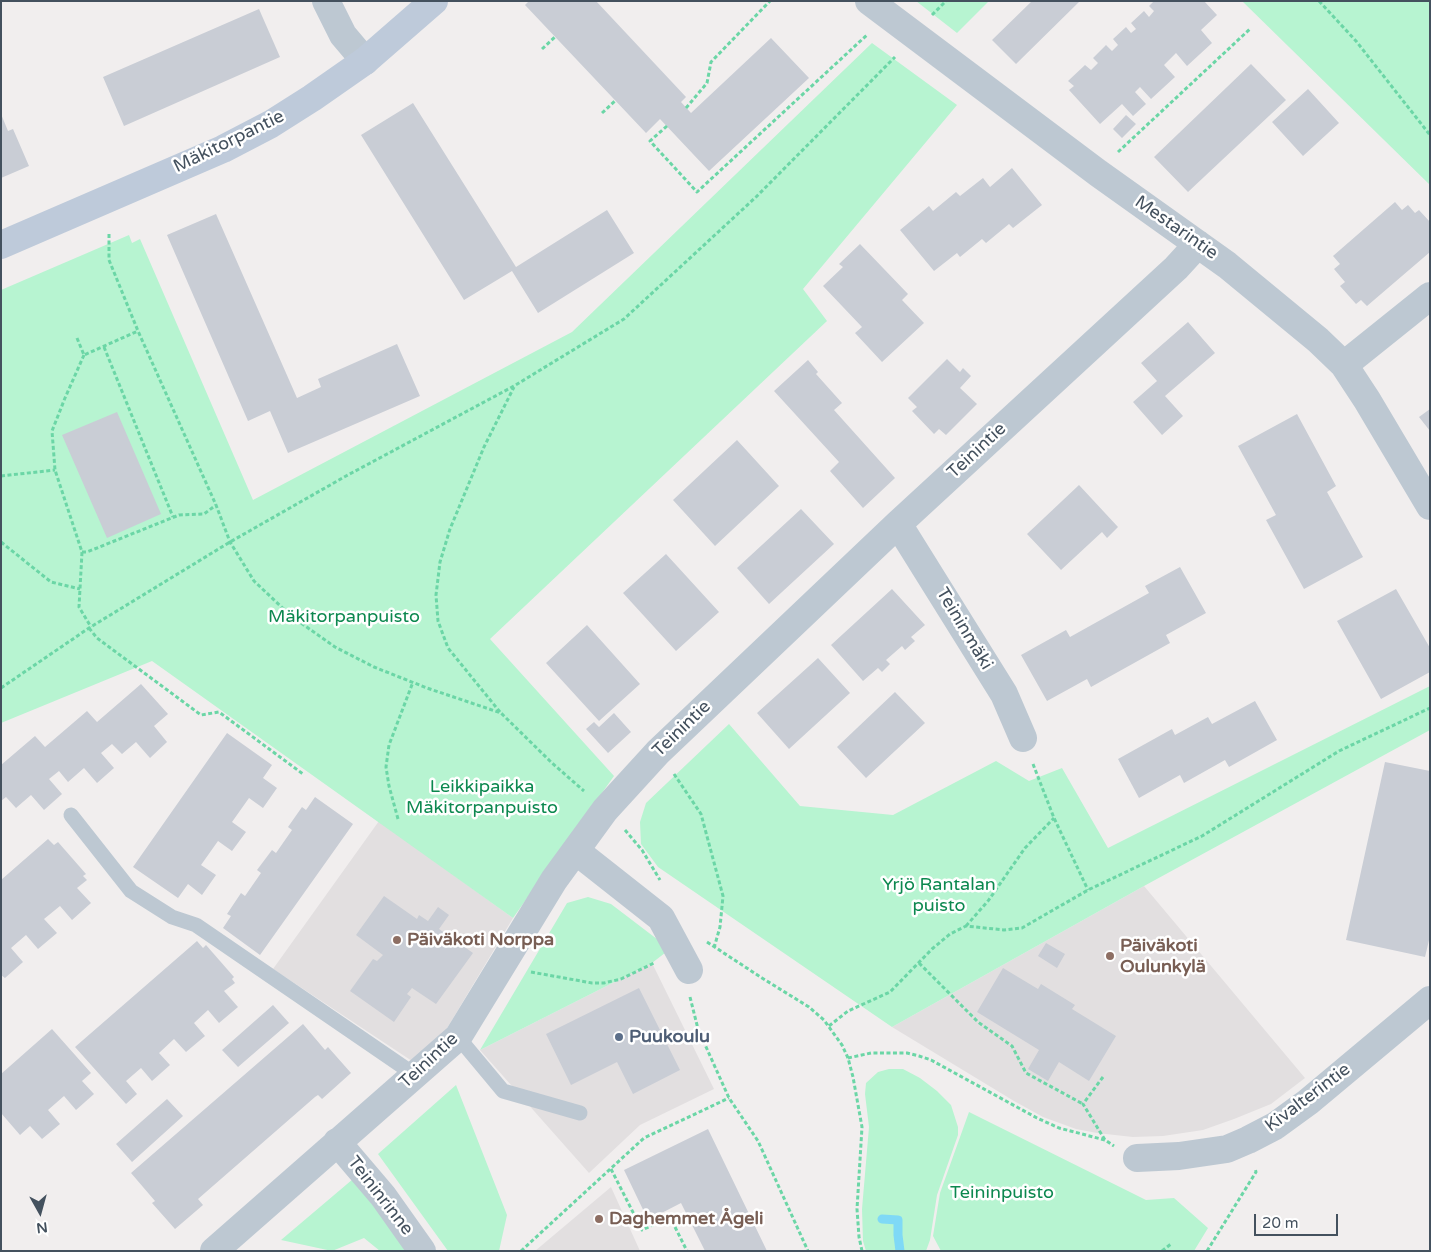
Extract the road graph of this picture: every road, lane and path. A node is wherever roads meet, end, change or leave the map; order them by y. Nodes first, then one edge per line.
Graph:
1 (326, 1) edge
2 (434, 1) edge
3 (770, 1) edge
4 (869, 1) edge
5 (946, 1) edge
6 (1319, 1) edge
7 (925, 21) dead end
8 (1251, 28) dead end
9 (868, 34) dead end
10 (555, 37) dead end
11 (542, 49) dead end
12 (897, 55) dead end
13 (365, 61) junction
14 (615, 101) dead end
15 (686, 108) dead end
16 (602, 113) dead end
17 (667, 126) dead end
18 (1430, 135) edge
19 (1126, 145) dead end
20 (109, 234) dead end
21 (1198, 244) junction
22 (1, 245) edge
23 (1430, 296) edge
24 (138, 331) junction
25 (77, 338) dead end
26 (104, 347) junction
27 (84, 355) junction
28 (1344, 365) junction
29 (514, 386) junction
30 (56, 470) junction
31 (1, 476) edge
32 (216, 505) junction
33 (1430, 506) edge
34 (173, 517) junction
35 (898, 524) junction
36 (1, 542) edge
37 (230, 542) junction
38 (82, 552) junction
39 (80, 589) junction
40 (90, 628) junction
41 (413, 682) junction
42 (1, 688) edge
43 (1430, 708) edge
44 (501, 713) junction
45 (1023, 738) joint
46 (658, 752) junction
47 (304, 774) dead end
48 (605, 810) junction
49 (71, 815) dead end
50 (1054, 818) junction
51 (398, 819) dead end
52 (576, 851) junction
53 (661, 882) dead end
54 (1088, 890) junction
55 (966, 926) junction
56 (714, 948) junction
57 (684, 960) junction
58 (919, 962) junction
59 (529, 971) dead end
60 (690, 997) dead end
61 (1430, 1000) edge
62 (829, 1026) junction
63 (458, 1037) junction
64 (848, 1058) junction
65 (415, 1075) junction
66 (1103, 1077) dead end
67 (729, 1098) junction
68 (1083, 1104) junction
69 (580, 1113) dead end
70 (1248, 1140) junction
71 (337, 1142) junction
72 (1136, 1158) dead end
73 (610, 1169) junction
74 (1171, 1244) dead end
75 (214, 1251) edge
76 (422, 1251) edge
77 (521, 1251) edge
78 (687, 1251) edge
79 (808, 1251) edge
80 (862, 1251) edge
81 (1162, 1251) edge
82 (1206, 1251) edge

1 - 13 street
2 - 13 street, Mäkitorpantie
3 - 15 path
4 - 21 street, Mestarintie
5 - 7 path
6 - 18 path
8 - 19 path
9 - 17 path
10 - 11 path
12 - 29 path
13 - 22 street, Mäkitorpantie
14 - 16 path
20 - 24 path
21 - 28 street, Mestarintie
21 - 35 street, Teinintie
23 - 28 street
24 - 26 path
24 - 32 path
25 - 27 path
26 - 27 path
26 - 34 path
27 - 30 path
28 - 33 street, Mestarintie
29 - 37 path
29 - 44 path
30 - 31 path
30 - 38 path
32 - 34 path
32 - 37 path
34 - 38 path
35 - 45 street, Teininmäki
35 - 46 street, Teinintie
36 - 39 path
37 - 40 path
37 - 41 path
38 - 39 path
39 - 40 path
40 - 42 path
40 - 47 path
41 - 44 path
41 - 51 path
43 - 54 path
44 - 48 path
45 - 50 path
46 - 48 street, Teinintie
46 - 56 path
48 - 52 street, Teinintie
48 - 53 path
49 - 65 lane
50 - 54 path
50 - 55 path
52 - 57 street
52 - 63 street, Teinintie
54 - 55 path
55 - 58 path
56 - 57 path
56 - 62 path
57 - 59 path
58 - 62 path
58 - 68 path
60 - 67 path
61 - 70 street, Kivalterintie
62 - 64 path
63 - 65 street, Teinintie
63 - 69 lane
64 - 68 path
64 - 80 path
65 - 71 street, Teinintie
66 - 68 path
67 - 73 path
67 - 79 path
70 - 72 street, Kivalterintie
70 - 82 path
71 - 75 street, Teinintie
71 - 76 street, Teininrinne
73 - 77 path
73 - 78 path
74 - 81 path

